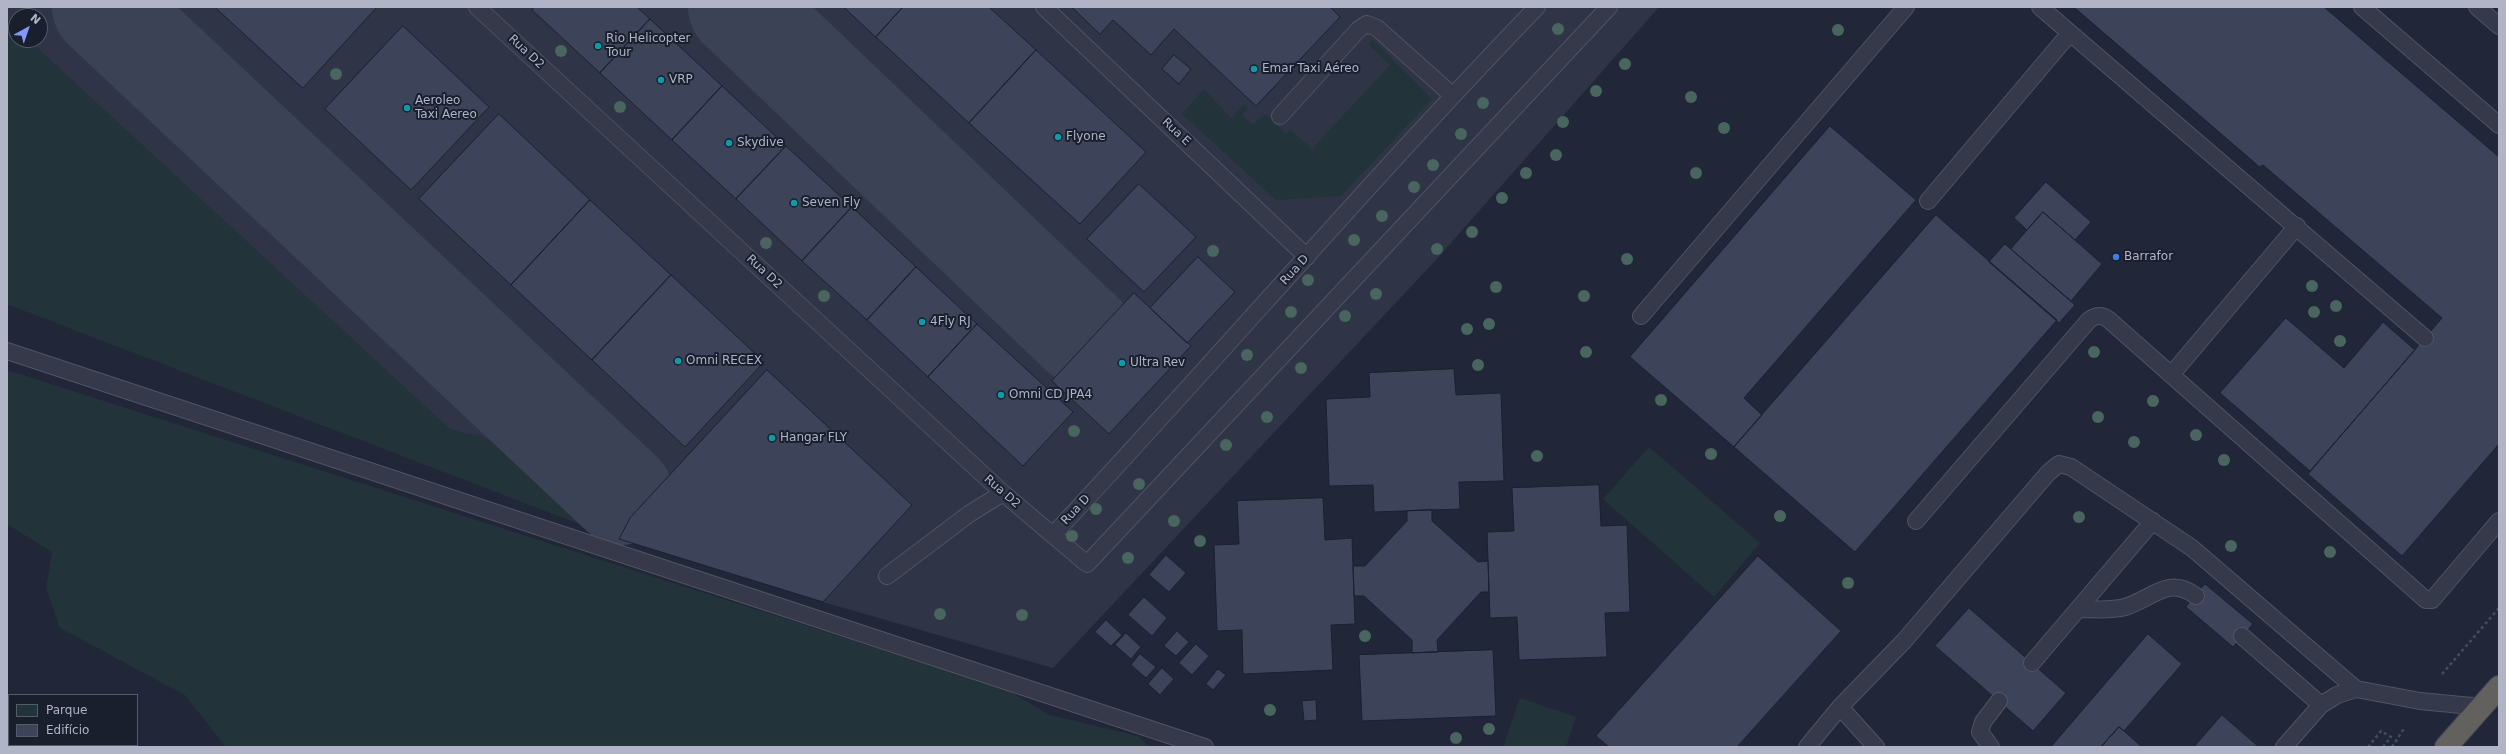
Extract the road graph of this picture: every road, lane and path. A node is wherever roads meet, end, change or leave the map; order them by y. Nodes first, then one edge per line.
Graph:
1 (477, 7) edge
2 (1044, 7) edge
3 (1537, 7) edge
4 (1609, 7) edge
5 (1906, 7) edge
6 (2040, 7) edge
7 (2362, 7) edge
8 (2477, 7) edge
9 (2499, 26) edge
10 (2070, 33) junction
11 (1452, 95) junction
12 (1280, 116) dead end
13 (2499, 125) edge
14 (1928, 201) dead end
15 (2297, 226) junction
16 (1307, 257) junction
17 (1641, 316) dead end
18 (2425, 338) dead end
19 (7, 351) edge
20 (2171, 375) junction
21 (1003, 493) junction
22 (1916, 521) dead end
23 (2153, 521) junction
24 (2499, 521) edge
25 (1053, 535) junction
26 (887, 576) dead end
27 (2196, 596) dead end
28 (2079, 609) junction
29 (2242, 636) dead end
30 (2032, 663) dead end
31 (2499, 686) edge
32 (2356, 689) junction
33 (1999, 701) dead end
34 (2321, 705) junction
35 (1840, 707) junction
36 (2482, 707) junction
37 (1205, 747) edge
38 (1807, 747) edge
39 (1876, 747) edge
40 (1992, 747) edge
41 (2284, 747) edge
42 (2368, 747) edge
43 (2382, 747) edge
44 (2446, 747) edge

1 - 21 lane, Rua D2
2 - 16 lane, Rua E
3 - 11 lane, Rua D
4 - 25 lane, Rua D2
5 - 17 lane
6 - 10 lane
7 - 13 lane
8 - 9 lane
10 - 14 lane
10 - 15 lane
11 - 12 lane
11 - 16 lane, Rua D
15 - 18 lane
15 - 20 lane
16 - 25 lane, Rua D
19 - 37 lane
20 - 22 lane
20 - 24 lane
21 - 25 lane, Rua D2
21 - 26 lane
23 - 28 lane
23 - 32 lane
23 - 35 lane
27 - 28 lane
28 - 30 lane
29 - 34 lane
31 - 36 highway
32 - 34 lane
32 - 36 lane
33 - 40 lane
34 - 41 lane
35 - 38 lane
35 - 39 lane
36 - 44 highway
42 - 43 path

